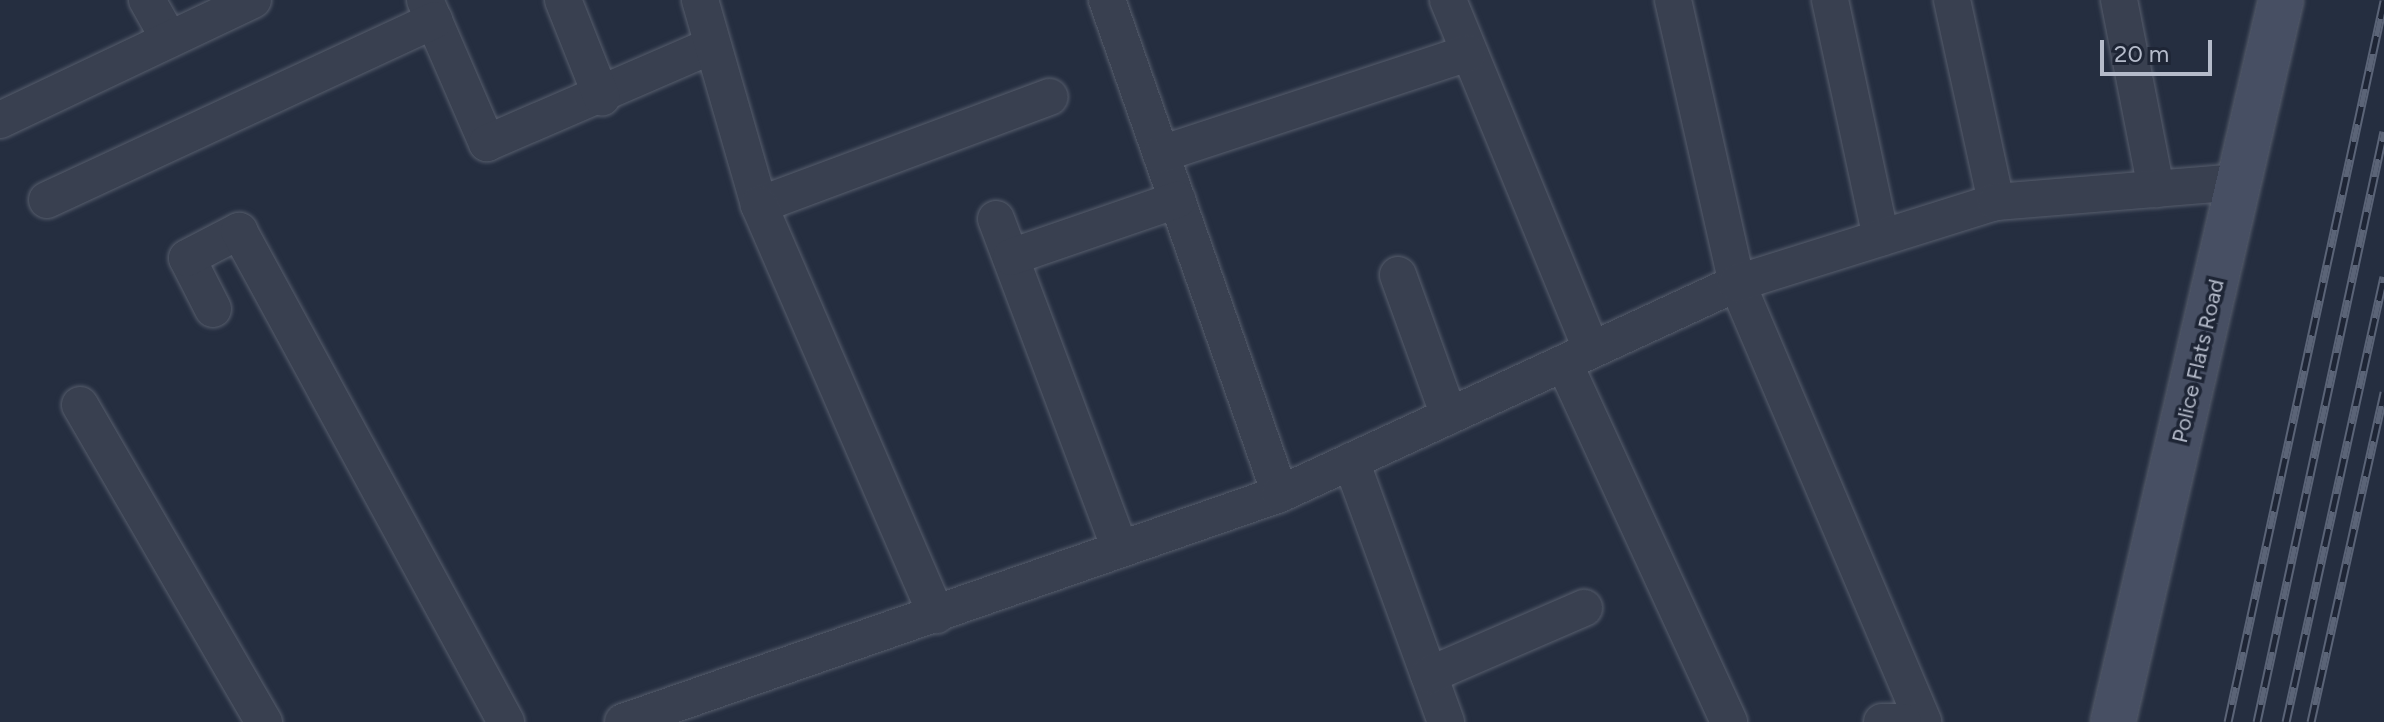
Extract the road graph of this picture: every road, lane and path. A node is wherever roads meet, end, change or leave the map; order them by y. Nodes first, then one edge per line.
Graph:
1 (147, 0) edge
2 (253, 0) edge
3 (563, 0) edge
4 (700, 0) edge
5 (1107, 0) edge
6 (1448, 0) edge
7 (1673, 0) edge
8 (1830, 0) edge
9 (1952, 0) edge
10 (2119, 0) edge
11 (2281, 0) edge
12 (429, 10) edge
13 (169, 39) junction
14 (711, 46) junction
15 (1468, 53) junction
16 (1050, 97) dead end
17 (602, 98) junction
18 (0, 120) edge
19 (1161, 154) junction
20 (2239, 182) junction
21 (2156, 189) junction
22 (47, 200) dead end
23 (1177, 200) junction
24 (1996, 202) junction
25 (759, 205) junction
26 (996, 219) dead end
27 (1881, 238) junction
28 (1011, 257) junction
29 (1398, 275) dead end
30 (1737, 283) junction
31 (213, 309) dead end
32 (1577, 356) junction
33 (80, 405) dead end
34 (1449, 416) junction
35 (1351, 461) junction
36 (1280, 494) junction
37 (1119, 546) junction
38 (1584, 608) dead end
39 (936, 615) junction
40 (1429, 675) junction
41 (264, 722) edge
42 (506, 722) edge
43 (623, 722) edge
44 (1446, 722) edge
45 (1729, 722) edge
46 (1882, 722) edge
47 (1894, 722) edge
48 (1903, 722) edge
49 (1923, 722) edge
50 (2113, 722) edge

1 - 13 street
2 - 13 street
3 - 17 street
4 - 14 street
5 - 19 street
6 - 15 street
7 - 30 street
8 - 27 street
9 - 24 street
10 - 21 street
11 - 20 street, Police Flats Road
12 - 17 street
12 - 22 street
13 - 18 street
14 - 17 street
14 - 25 street
15 - 19 street
15 - 32 street
16 - 25 street
19 - 23 street
20 - 21 street
20 - 50 street, Police Flats Road
21 - 24 street
23 - 28 street
23 - 36 street
24 - 27 street
25 - 39 street
26 - 28 street
27 - 30 street
28 - 37 street
29 - 34 street
30 - 32 street
30 - 49 street
31 - 42 street
32 - 34 street
32 - 45 street
33 - 41 street
34 - 35 street
35 - 36 street
35 - 40 street
36 - 37 street
37 - 39 street
38 - 40 street
39 - 43 street
40 - 44 street
46 - 47 street
47 - 48 street

